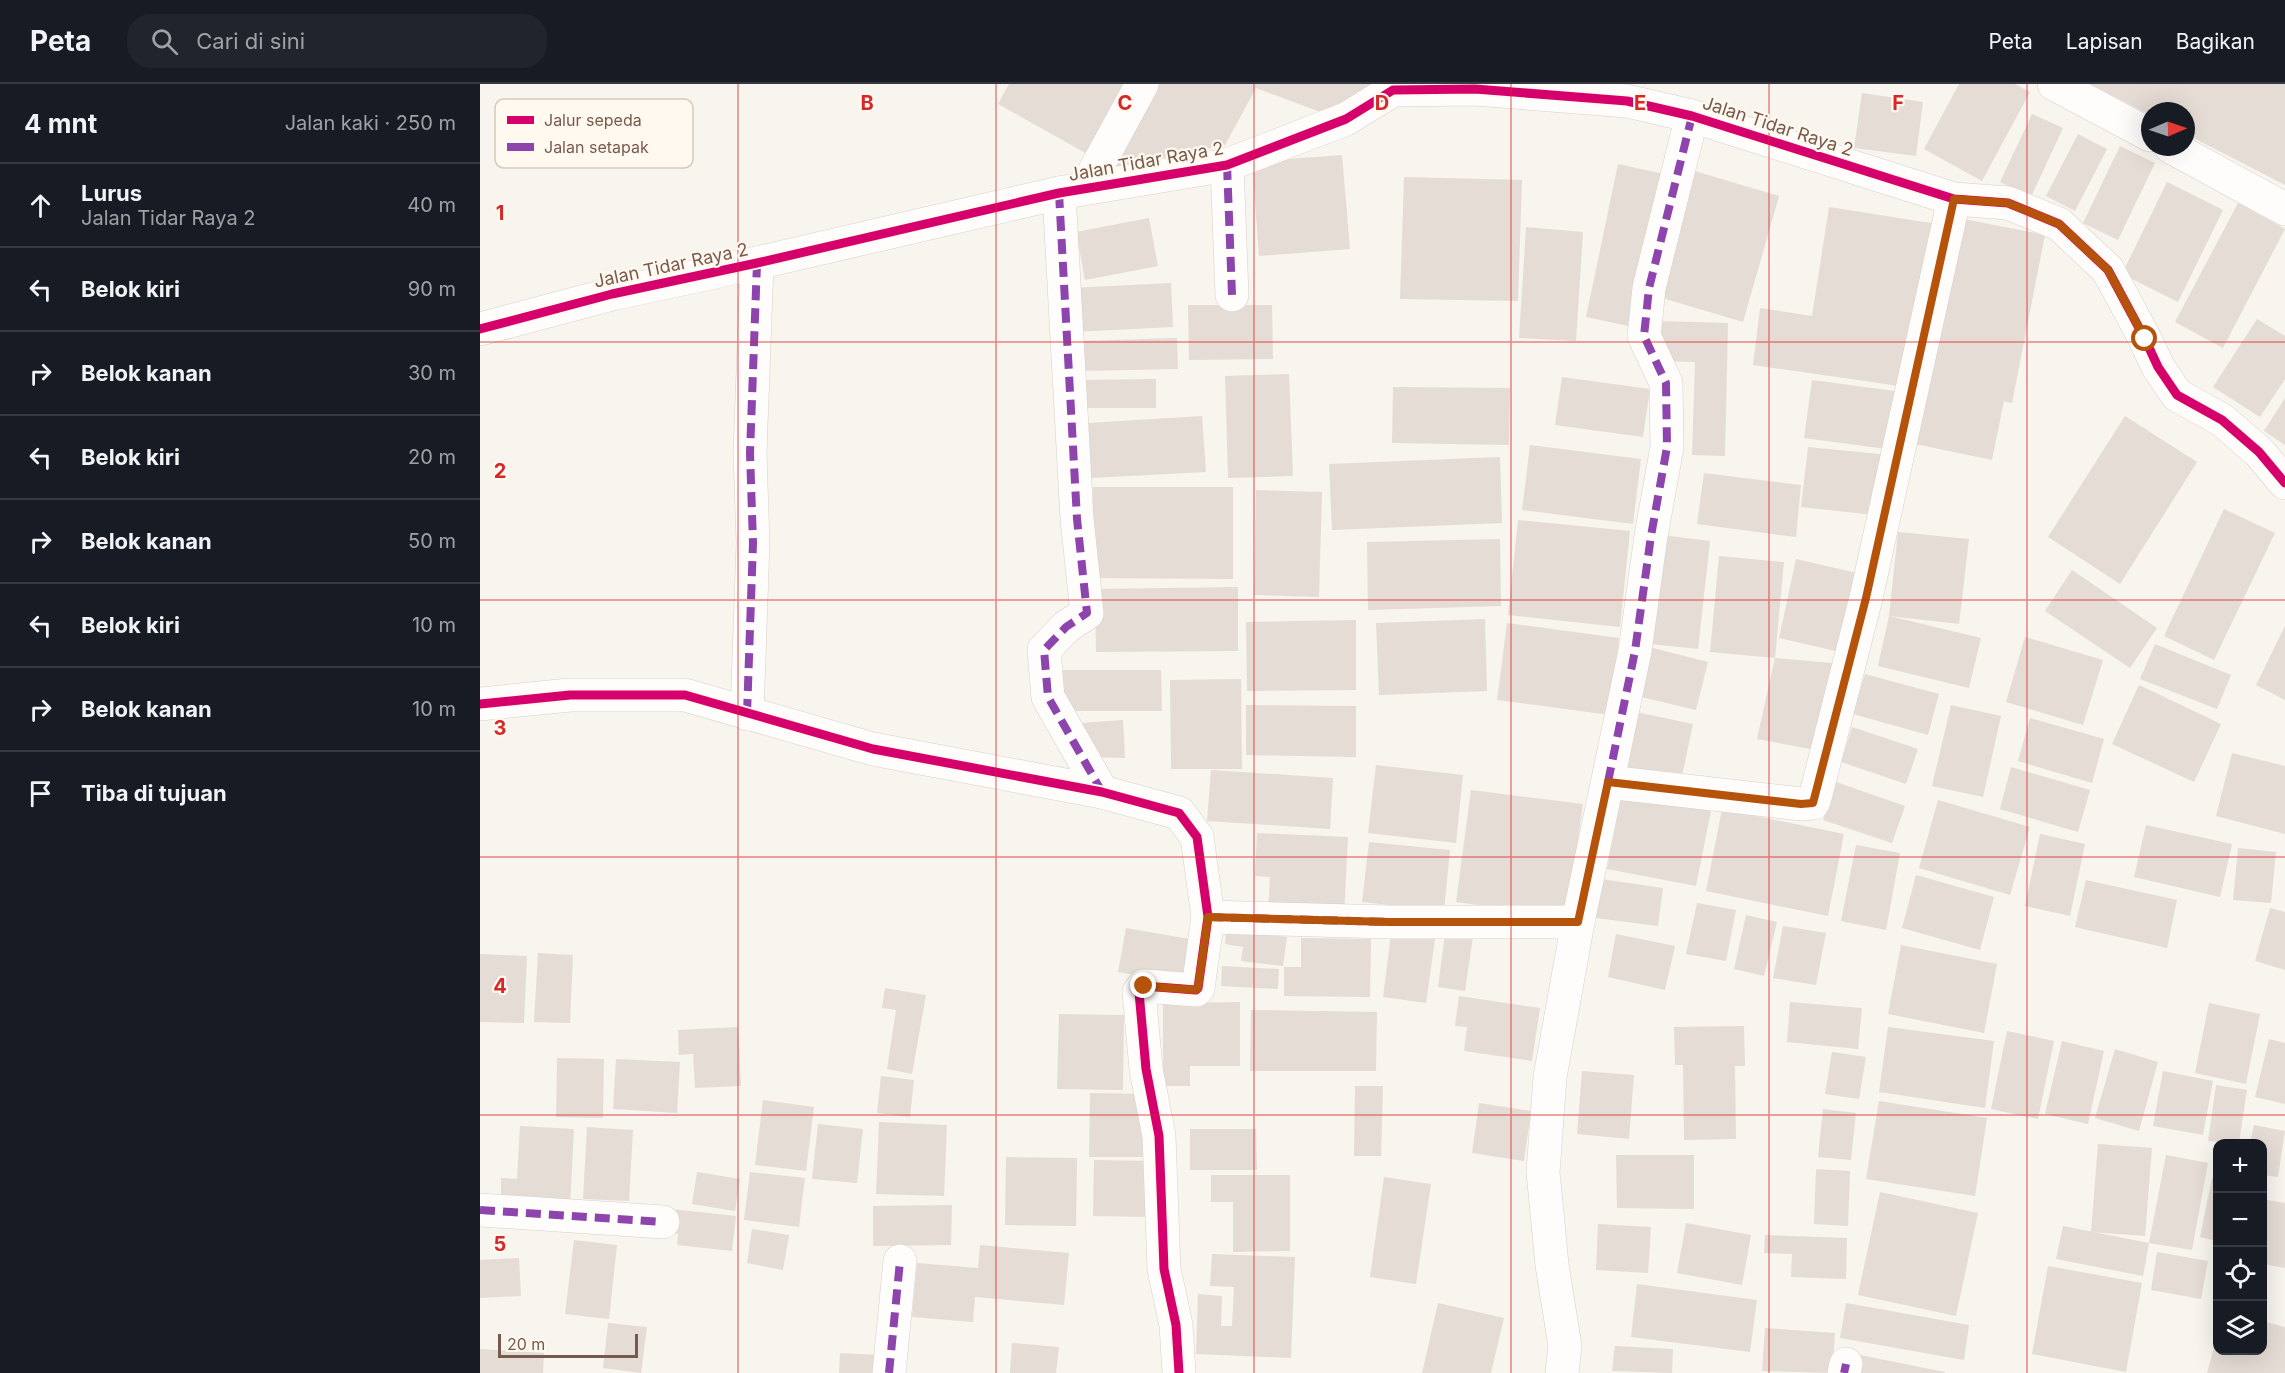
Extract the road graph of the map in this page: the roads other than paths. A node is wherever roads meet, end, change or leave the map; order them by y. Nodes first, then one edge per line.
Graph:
1 (1142, 84) edge
2 (2055, 84) edge
3 (1395, 87) edge
4 (1631, 92) edge
5 (1692, 116) junction
6 (2141, 130) edge
7 (2188, 156) edge
8 (1227, 165) junction
9 (1072, 190) junction
10 (1954, 199) junction
11 (2285, 209) edge
12 (757, 263) junction
13 (1232, 295) dead end
14 (480, 329) edge
15 (2285, 483) edge
16 (480, 704) edge
17 (747, 714) junction
18 (1608, 782) junction
19 (1102, 792) junction
20 (1208, 917) junction
21 (1578, 922) junction
22 (480, 1210) edge
23 (663, 1222) dead end
24 (900, 1261) dead end
25 (889, 1373) edge
26 (1179, 1373) edge
27 (1562, 1373) edge

1 - 9 street
2 - 6 street
3 - 4 street, Jalan Tidar Raya 2
3 - 8 street, Jalan Tidar Raya 2
4 - 5 street, Jalan Tidar Raya 2
5 - 10 street, Jalan Tidar Raya 2
5 - 18 street
7 - 11 street
8 - 9 street, Jalan Tidar Raya 2
8 - 13 street
9 - 12 street, Jalan Tidar Raya 2
9 - 19 street
10 - 15 street, Jalan Tidar Raya 2
10 - 18 street
12 - 14 street, Jalan Tidar Raya 2
12 - 17 street
16 - 17 street
17 - 19 street
18 - 21 street
19 - 20 street
20 - 21 street
20 - 26 street
21 - 27 street
22 - 23 street
24 - 25 street

